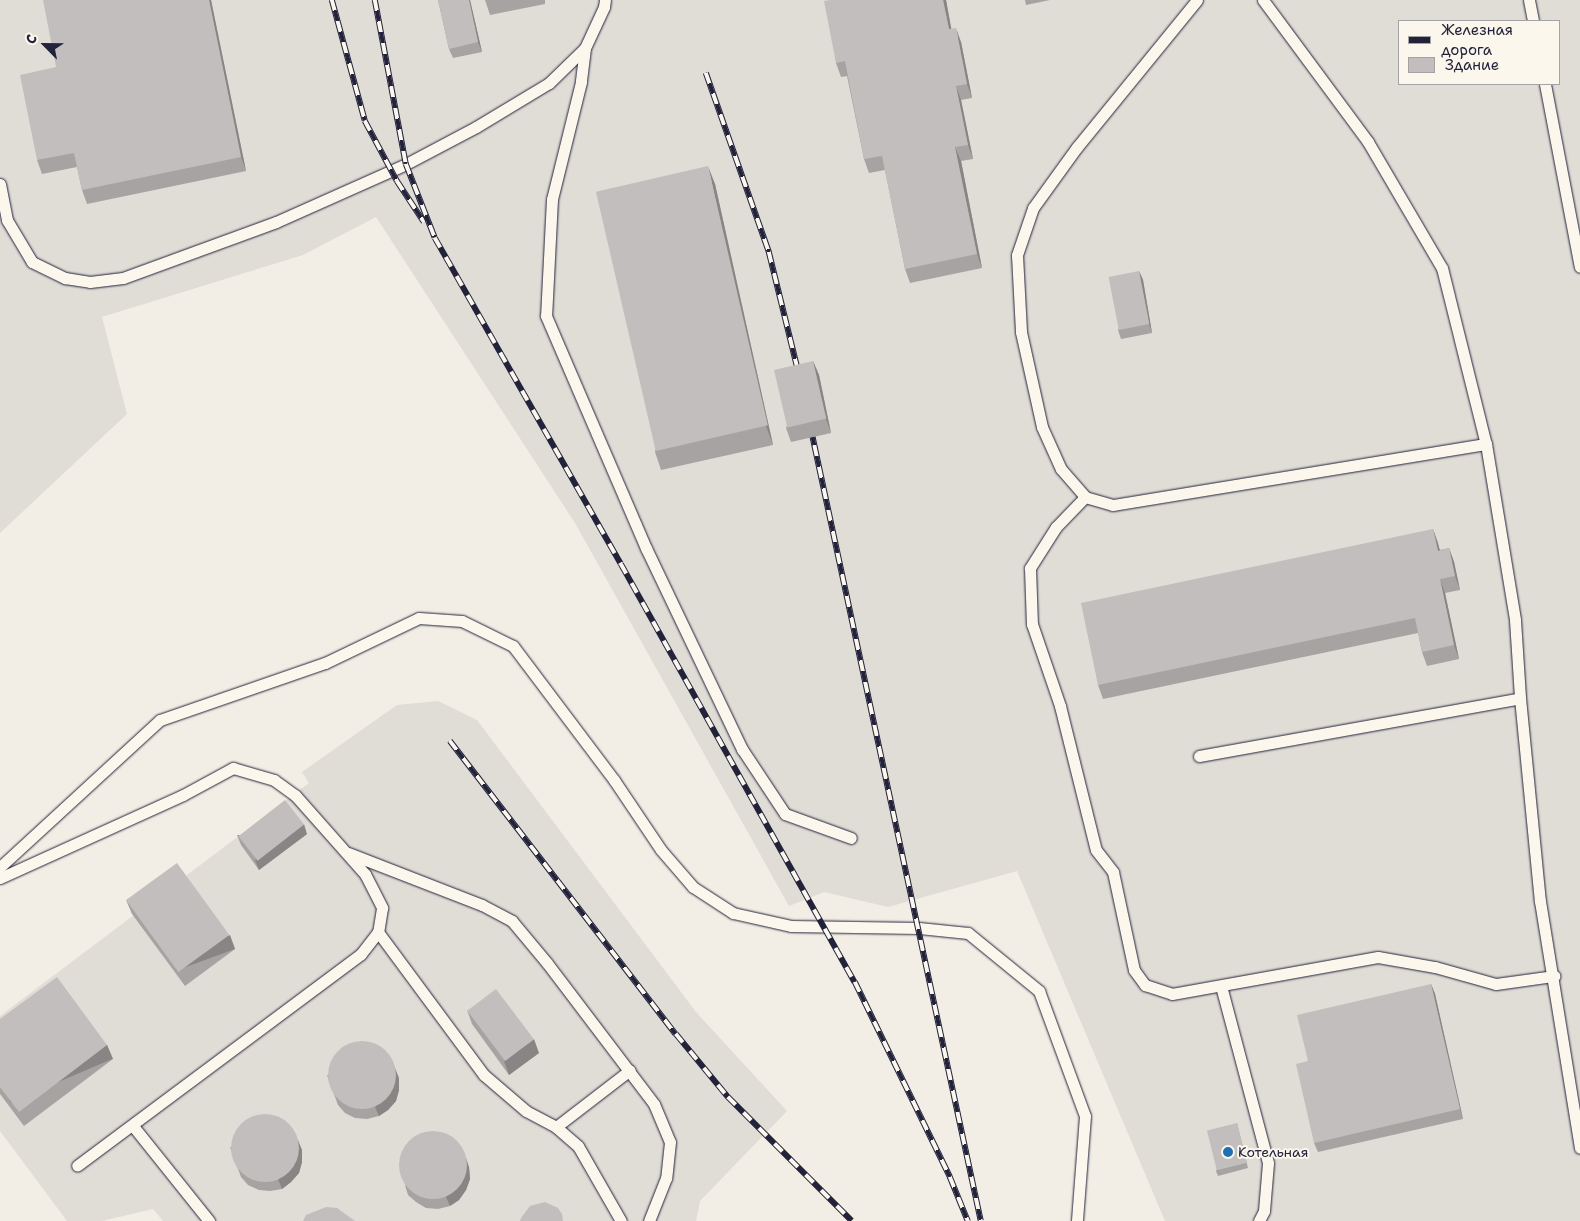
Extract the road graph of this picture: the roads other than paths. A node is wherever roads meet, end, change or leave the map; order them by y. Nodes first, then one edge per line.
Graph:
1 (605, 0) edge
2 (1197, 0) edge
3 (1263, 0) edge
4 (1529, 0) edge
5 (1533, 20) edge
6 (585, 48) junction
7 (1545, 85) edge
8 (0, 184) edge
9 (1580, 267) edge
10 (1486, 444) junction
11 (1085, 497) junction
12 (1520, 698) junction
13 (1198, 756) dead end
14 (851, 838) dead end
15 (346, 853) junction
16 (0, 867) edge
17 (0, 878) edge
18 (378, 932) junction
19 (1554, 976) junction
20 (1221, 986) junction
21 (630, 1070) junction
22 (133, 1126) junction
23 (556, 1127) junction
24 (1580, 1148) edge
25 (78, 1166) dead end
26 (209, 1221) edge
27 (621, 1221) edge
28 (649, 1221) edge
29 (1077, 1221) edge
30 (1259, 1221) edge

1 - 6 lane
2 - 11 lane
3 - 10 lane
4 - 5 lane
6 - 8 lane
6 - 14 lane
7 - 9 lane
10 - 11 lane
10 - 12 lane
11 - 20 lane
12 - 13 lane
12 - 19 lane
15 - 17 lane
15 - 18 lane
15 - 21 lane
16 - 29 lane
18 - 22 lane
18 - 23 lane
19 - 20 lane
19 - 24 lane
20 - 30 lane
21 - 23 lane
21 - 28 lane
22 - 25 lane
22 - 26 lane
23 - 27 lane

